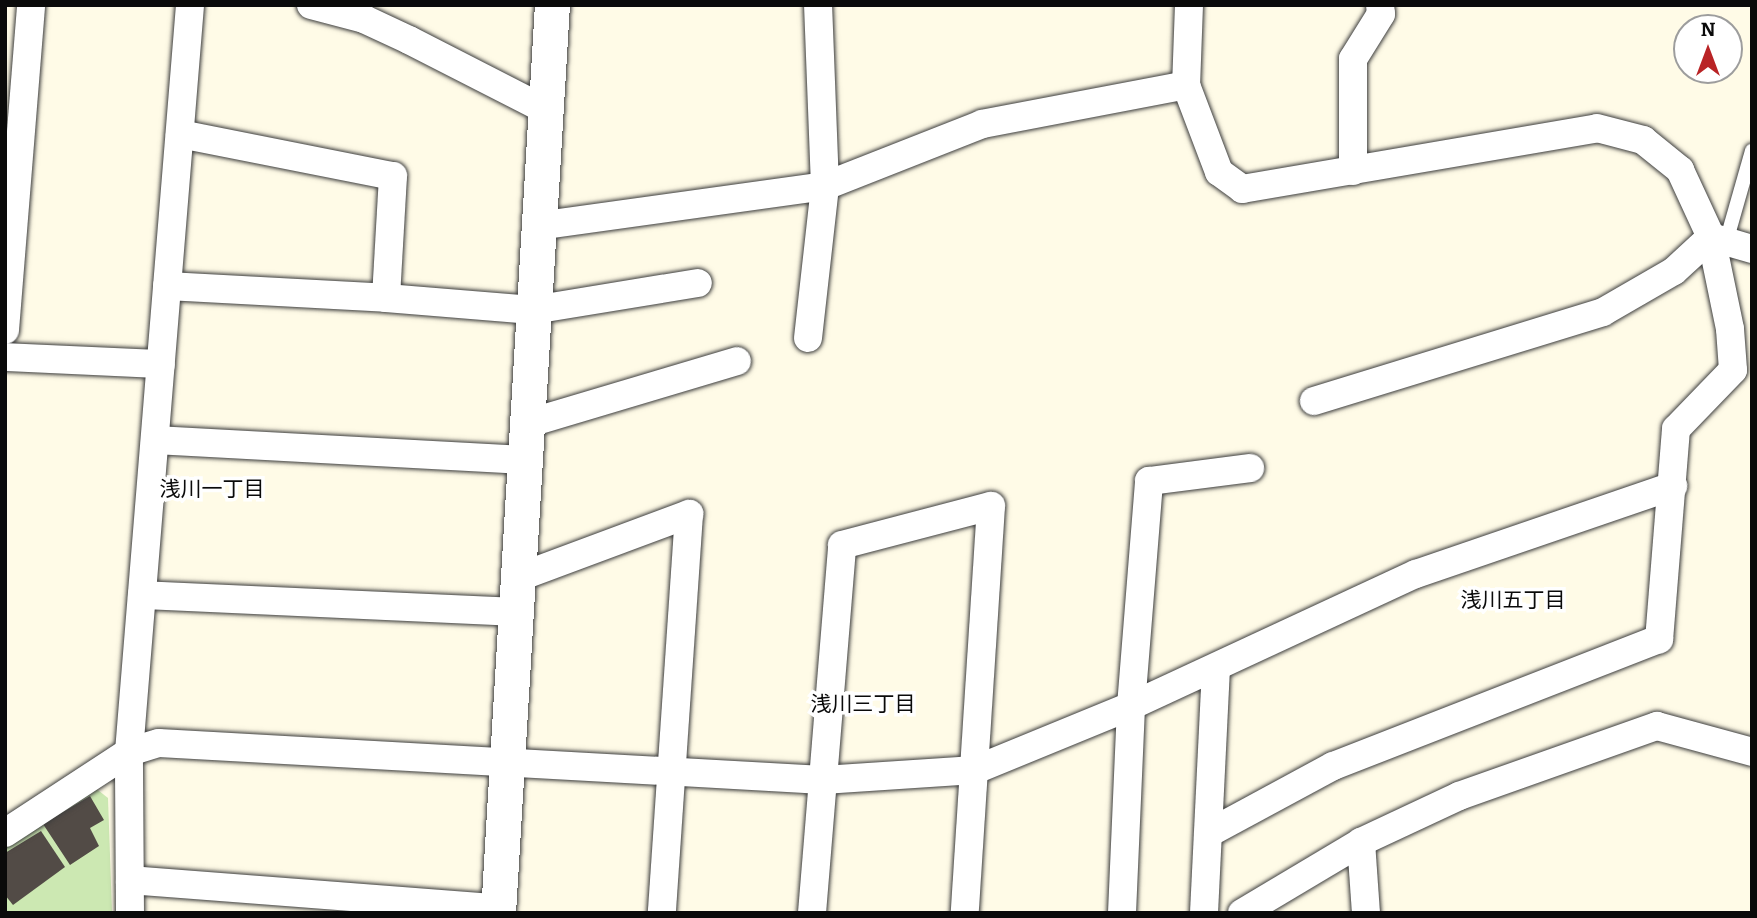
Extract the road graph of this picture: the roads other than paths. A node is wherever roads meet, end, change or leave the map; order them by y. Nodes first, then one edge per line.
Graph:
1 (31, 5) edge
2 (190, 5) edge
3 (311, 5) edge
4 (552, 5) edge
5 (818, 5) edge
6 (1189, 5) edge
7 (1380, 5) edge
8 (1186, 85) junction
9 (545, 110) junction
10 (180, 134) junction
11 (1752, 151) edge
12 (1353, 172) junction
13 (825, 186) junction
14 (538, 226) junction
15 (1730, 243) edge
16 (698, 283) dead end
17 (167, 286) junction
18 (386, 298) junction
19 (533, 310) junction
20 (5, 330) edge
21 (808, 338) dead end
22 (5, 357) edge
23 (737, 361) dead end
24 (161, 364) junction
25 (1314, 401) dead end
26 (526, 424) junction
27 (155, 440) junction
28 (524, 460) junction
29 (1250, 468) dead end
30 (1673, 486) junction
31 (517, 578) junction
32 (142, 595) junction
33 (515, 612) junction
34 (1216, 668) junction
35 (1131, 706) junction
36 (129, 752) junction
37 (1752, 752) edge
38 (506, 762) junction
39 (975, 770) junction
40 (670, 771) junction
41 (823, 780) junction
42 (1211, 832) junction
43 (5, 833) edge
44 (1361, 842) junction
45 (130, 880) junction
46 (498, 910) edge
47 (130, 913) edge
48 (662, 913) edge
49 (812, 913) edge
50 (965, 913) edge
51 (1122, 913) edge
52 (1204, 913) edge
53 (1242, 913) edge
54 (1366, 913) edge

1 - 20 street
2 - 10 street
3 - 9 street
4 - 9 street
5 - 13 street
6 - 8 street
7 - 12 street
8 - 12 street
8 - 13 street
9 - 14 street
10 - 17 street
10 - 18 street
11 - 15 lane
12 - 15 street
13 - 14 street
13 - 21 street
14 - 19 street
15 - 25 street
15 - 30 street
16 - 19 street
17 - 18 street
17 - 24 street
18 - 19 street
19 - 26 street
22 - 24 street
23 - 26 street
24 - 27 street
26 - 28 street
27 - 28 street
27 - 32 street
28 - 31 street
29 - 35 street
30 - 34 street
30 - 42 street
31 - 33 street
31 - 40 street
32 - 33 street
32 - 36 street
33 - 38 street
34 - 35 street
34 - 42 street
35 - 39 street
35 - 51 street
36 - 38 street
36 - 43 street
36 - 45 street
37 - 44 street
38 - 40 street
38 - 46 street
39 - 41 street
39 - 41 street
39 - 50 street
40 - 41 street
40 - 48 street
41 - 49 street
42 - 52 street
44 - 53 street
44 - 54 street
45 - 46 street
45 - 47 street

